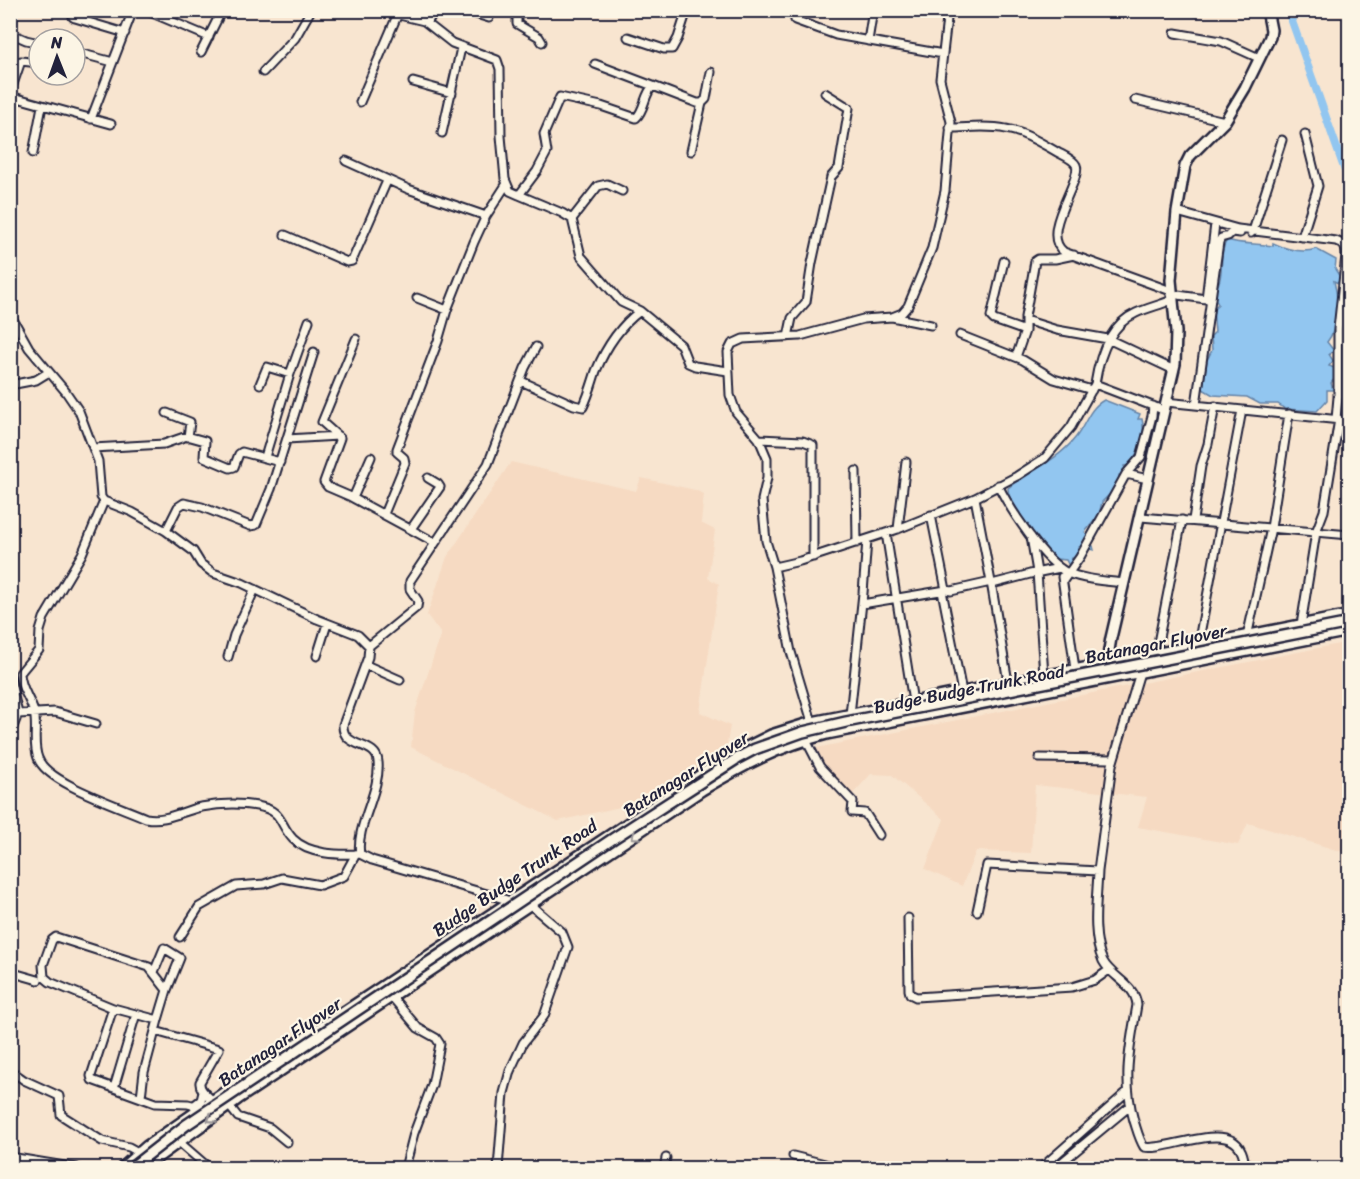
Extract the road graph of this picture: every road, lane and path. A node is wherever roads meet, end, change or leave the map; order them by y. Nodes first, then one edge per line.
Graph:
1 (73, 10) edge
2 (133, 10) edge
3 (146, 10) edge
4 (222, 10) edge
5 (311, 10) edge
6 (379, 10) edge
7 (435, 10) edge
8 (474, 10) edge
9 (518, 10) edge
10 (687, 10) edge
11 (873, 10) edge
12 (948, 10) edge
13 (1267, 10) edge
14 (397, 16) junction
15 (489, 18) dead end
16 (795, 20) dead end
17 (427, 23) junction
18 (10, 33) edge
19 (125, 33) junction
20 (1175, 33) dead end
21 (209, 37) junction
22 (628, 37) dead end
23 (27, 40) edge
24 (868, 41) junction
25 (542, 42) dead end
26 (461, 48) junction
27 (201, 52) dead end
28 (943, 54) junction
29 (87, 55) edge
30 (1259, 58) junction
31 (27, 62) edge
32 (113, 62) junction
33 (595, 64) dead end
34 (263, 72) dead end
35 (711, 72) dead end
36 (412, 82) dead end
37 (653, 86) junction
38 (452, 93) junction
39 (825, 93) dead end
40 (10, 94) edge
41 (1135, 100) dead end
42 (360, 102) dead end
43 (702, 103) junction
44 (42, 106) junction
45 (91, 119) junction
46 (1225, 121) junction
47 (111, 124) dead end
48 (950, 128) junction
49 (442, 133) dead end
50 (1305, 134) dead end
51 (1282, 140) dead end
52 (691, 151) dead end
53 (33, 153) dead end
54 (346, 161) dead end
55 (387, 181) junction
56 (506, 185) junction
57 (622, 191) dead end
58 (519, 195) junction
59 (1177, 212) junction
60 (486, 216) junction
61 (572, 219) junction
62 (1215, 224) junction
63 (1253, 231) junction
64 (285, 235) dead end
65 (1302, 237) junction
66 (1074, 255) junction
67 (1004, 261) dead end
68 (1172, 295) junction
69 (417, 298) dead end
70 (447, 310) junction
71 (640, 311) junction
72 (10, 314) edge
73 (892, 317) junction
74 (1025, 320) junction
75 (309, 321) dead end
76 (931, 325) dead end
77 (1025, 331) junction
78 (960, 335) dead end
79 (788, 337) junction
80 (356, 339) dead end
81 (1108, 339) junction
82 (536, 347) dead end
83 (314, 352) dead end
84 (1016, 357) junction
85 (728, 370) junction
86 (1174, 370) junction
87 (49, 372) junction
88 (290, 374) junction
89 (521, 381) junction
90 (260, 384) dead end
91 (10, 385) edge
92 (1093, 387) junction
93 (1196, 405) junction
94 (1153, 406) junction
95 (1165, 406) junction
96 (1215, 406) junction
97 (1242, 410) junction
98 (167, 413) dead end
99 (1289, 414) junction
100 (1337, 419) junction
101 (1350, 420) edge
102 (338, 436) junction
103 (188, 437) junction
104 (287, 439) junction
105 (759, 439) junction
106 (93, 448) junction
107 (371, 457) dead end
108 (266, 458) junction
109 (280, 462) junction
110 (906, 462) dead end
111 (856, 471) dead end
112 (1126, 474) junction
113 (428, 478) dead end
114 (1148, 479) junction
115 (998, 485) junction
116 (353, 498) junction
117 (975, 498) junction
118 (104, 501) junction
119 (384, 514) junction
120 (931, 515) junction
121 (1141, 517) junction
122 (1182, 520) junction
123 (1193, 520) junction
124 (1220, 524) junction
125 (1271, 528) junction
126 (411, 529) junction
127 (898, 529) junction
128 (166, 531) junction
129 (1316, 532) junction
130 (886, 533) junction
131 (1031, 535) junction
132 (1350, 535) edge
133 (867, 540) junction
134 (435, 542) junction
135 (857, 543) junction
136 (813, 557) junction
137 (774, 567) junction
138 (1063, 570) junction
139 (1037, 572) junction
140 (991, 583) junction
141 (1124, 583) junction
142 (255, 588) junction
143 (944, 591) junction
144 (898, 598) junction
145 (862, 604) junction
146 (1350, 615) edge
147 (1350, 623) edge
148 (327, 624) junction
149 (1301, 625) junction
150 (1350, 631) edge
151 (1247, 636) junction
152 (1198, 645) junction
153 (369, 646) junction
154 (1156, 653) junction
155 (317, 656) dead end
156 (228, 657) dead end
157 (1137, 657) junction
158 (1107, 662) junction
159 (366, 665) junction
160 (1076, 669) junction
161 (1141, 672) junction
162 (1044, 675) junction
163 (10, 678) edge
164 (1110, 678) junction
165 (400, 680) dead end
166 (1008, 682) junction
167 (962, 692) junction
168 (913, 702) junction
169 (34, 713) junction
170 (18, 714) junction
171 (850, 714) junction
172 (812, 722) junction
173 (96, 724) dead end
174 (10, 735) edge
175 (806, 740) junction
176 (1039, 758) dead end
177 (1113, 759) junction
178 (879, 835) dead end
179 (358, 854) junction
180 (1098, 871) junction
181 (516, 897) junction
182 (526, 908) junction
183 (977, 911) dead end
184 (908, 918) dead end
185 (180, 938) dead end
186 (1109, 970) junction
187 (10, 972) edge
188 (154, 972) junction
189 (38, 980) dead end
190 (167, 990) junction
191 (392, 997) junction
192 (113, 1008) junction
193 (136, 1014) junction
194 (158, 1020) junction
195 (155, 1031) junction
196 (10, 1070) edge
197 (114, 1088) junction
198 (1128, 1091) junction
199 (203, 1092) junction
200 (141, 1097) junction
201 (212, 1100) junction
202 (1130, 1106) junction
203 (230, 1107) junction
204 (195, 1108) junction
205 (178, 1142) junction
206 (287, 1142) dead end
207 (140, 1153) junction
208 (793, 1156) dead end
209 (10, 1157) edge
210 (666, 1158) dead end
211 (77, 1168) edge
212 (122, 1168) edge
213 (131, 1168) edge
214 (143, 1168) edge
215 (209, 1168) edge
216 (405, 1168) edge
217 (498, 1168) edge
218 (664, 1168) edge
219 (841, 1168) edge
220 (1041, 1168) edge
221 (1055, 1168) edge
222 (1246, 1168) edge

1 - 19 street
2 - 19 street
3 - 21 street
4 - 21 street
5 - 34 street
6 - 14 street
7 - 17 street
8 - 15 street
9 - 25 street
10 - 22 street
11 - 24 street
12 - 28 street
13 - 30 street
14 - 17 street
14 - 42 street
16 - 24 street
17 - 26 street
18 - 23 street
19 - 32 street
20 - 30 street
21 - 27 street
24 - 28 street
26 - 38 street
26 - 56 street
28 - 48 street
29 - 32 street
30 - 46 street
31 - 40 street
32 - 45 street
33 - 37 street
35 - 43 street
36 - 38 street
37 - 43 street
37 - 58 street
38 - 49 street
39 - 79 street
40 - 44 street
41 - 46 street
43 - 52 street
44 - 45 street
44 - 53 street
45 - 47 street
46 - 59 street
48 - 66 street
48 - 73 street
50 - 65 street
51 - 63 street
54 - 55 street
55 - 60 street
55 - 64 street
56 - 58 street
56 - 60 street
57 - 61 street
58 - 61 street
59 - 62 street
59 - 68 street
60 - 70 street
61 - 71 street
62 - 63 street
62 - 68 street
63 - 65 street
63 - 93 street
65 - 100 street
66 - 68 street
66 - 74 street
67 - 77 street
68 - 81 street
68 - 86 street
69 - 70 street
70 - 119 street
71 - 85 street
71 - 89 street
72 - 87 street
73 - 76 street
73 - 79 street
74 - 77 street
74 - 81 street
75 - 88 street
77 - 84 street
78 - 84 street
79 - 85 street
80 - 102 street
81 - 86 street
81 - 92 street
82 - 89 street
83 - 104 street
84 - 92 street
85 - 105 street
86 - 95 street
87 - 91 street
87 - 106 street
88 - 90 street
88 - 108 street
89 - 134 street
92 - 94 street
92 - 115 street
93 - 95 street
93 - 96 street
94 - 95 street
94 - 112 street
95 - 114 street
96 - 97 street
96 - 123 street
97 - 99 street
97 - 124 street
98 - 103 street
99 - 100 street
99 - 125 street
100 - 101 street
100 - 129 street
102 - 104 street
102 - 116 street
103 - 106 street
103 - 108 street
104 - 109 street
105 - 136 street
105 - 137 street
106 - 118 street
107 - 116 street
108 - 109 street
109 - 128 street
110 - 127 street
111 - 135 street
112 - 114 street
112 - 138 street
113 - 126 street
114 - 121 street
115 - 117 street
115 - 131 street
116 - 119 street
117 - 120 street
117 - 140 street
118 - 128 street
118 - 169 street
119 - 126 street
120 - 127 street
120 - 143 street
121 - 122 street
121 - 141 street
122 - 123 street
122 - 154 street
123 - 124 street
124 - 125 street
124 - 152 street
125 - 129 street
125 - 151 street
126 - 134 street
127 - 130 street
128 - 142 street
129 - 132 street
129 - 149 street
130 - 133 street
130 - 144 street
131 - 138 street
131 - 139 street
133 - 135 street
133 - 145 street
134 - 153 street
135 - 136 street
136 - 137 street
137 - 172 street
138 - 139 street
138 - 141 street
138 - 160 street
139 - 140 street
139 - 162 street
140 - 143 street
140 - 166 street
141 - 158 street
142 - 148 street
142 - 156 street
143 - 144 street
143 - 167 street
144 - 145 street
144 - 168 street
145 - 171 street
146 - 149 street, Budge Budge Trunk Road
147 - 213 street, Batanagar Flyover, bridge
148 - 153 street
148 - 155 street
149 - 151 street, Budge Budge Trunk Road
150 - 161 street, Budge Budge Trunk Road
151 - 152 street, Budge Budge Trunk Road
152 - 154 street, Budge Budge Trunk Road
153 - 159 street
154 - 157 street, Budge Budge Trunk Road
157 - 158 street, Budge Budge Trunk Road
157 - 161 street
158 - 160 street, Budge Budge Trunk Road
158 - 164 street
159 - 165 street
159 - 179 street
160 - 162 street, Budge Budge Trunk Road
161 - 164 street, Budge Budge Trunk Road
161 - 177 street
162 - 166 street, Budge Budge Trunk Road
163 - 170 street
164 - 175 street, Budge Budge Trunk Road
166 - 167 street, Budge Budge Trunk Road
167 - 168 street, Budge Budge Trunk Road
168 - 171 street, Budge Budge Trunk Road
169 - 170 street
169 - 173 street
169 - 179 street
170 - 174 street
171 - 172 street, Budge Budge Trunk Road
172 - 181 street, Budge Budge Trunk Road
175 - 178 street
175 -> 182 street, Budge Budge Trunk Road
176 - 177 street
177 - 180 street
179 - 181 street
179 - 185 street
180 - 183 street
180 - 186 street
181 - 182 street
181 - 201 street, Budge Budge Trunk Road
182 - 191 street, Budge Budge Trunk Road
182 - 217 street
184 - 186 street
186 - 198 street
187 - 189 street
188 - 190 street
188 - 190 street
188 - 192 street
190 - 194 street
191 - 203 street, Budge Budge Trunk Road
191 - 216 street
192 - 193 street
192 - 197 street
193 - 194 street
193 - 197 street
194 - 195 street
195 - 199 street
195 - 200 street
196 - 207 street
197 - 200 street
198 - 202 street
198 - 220 street
199 - 201 street
199 - 204 street
200 - 204 street
201 - 204 street, Budge Budge Trunk Road
202 - 221 street
202 - 222 street
203 -> 205 street, Budge Budge Trunk Road
203 - 206 street
204 - 207 street, Budge Budge Trunk Road
205 - 214 street, Budge Budge Trunk Road
205 - 215 street
207 - 212 street, Budge Budge Trunk Road
208 - 219 street
209 - 211 street
210 - 218 street

